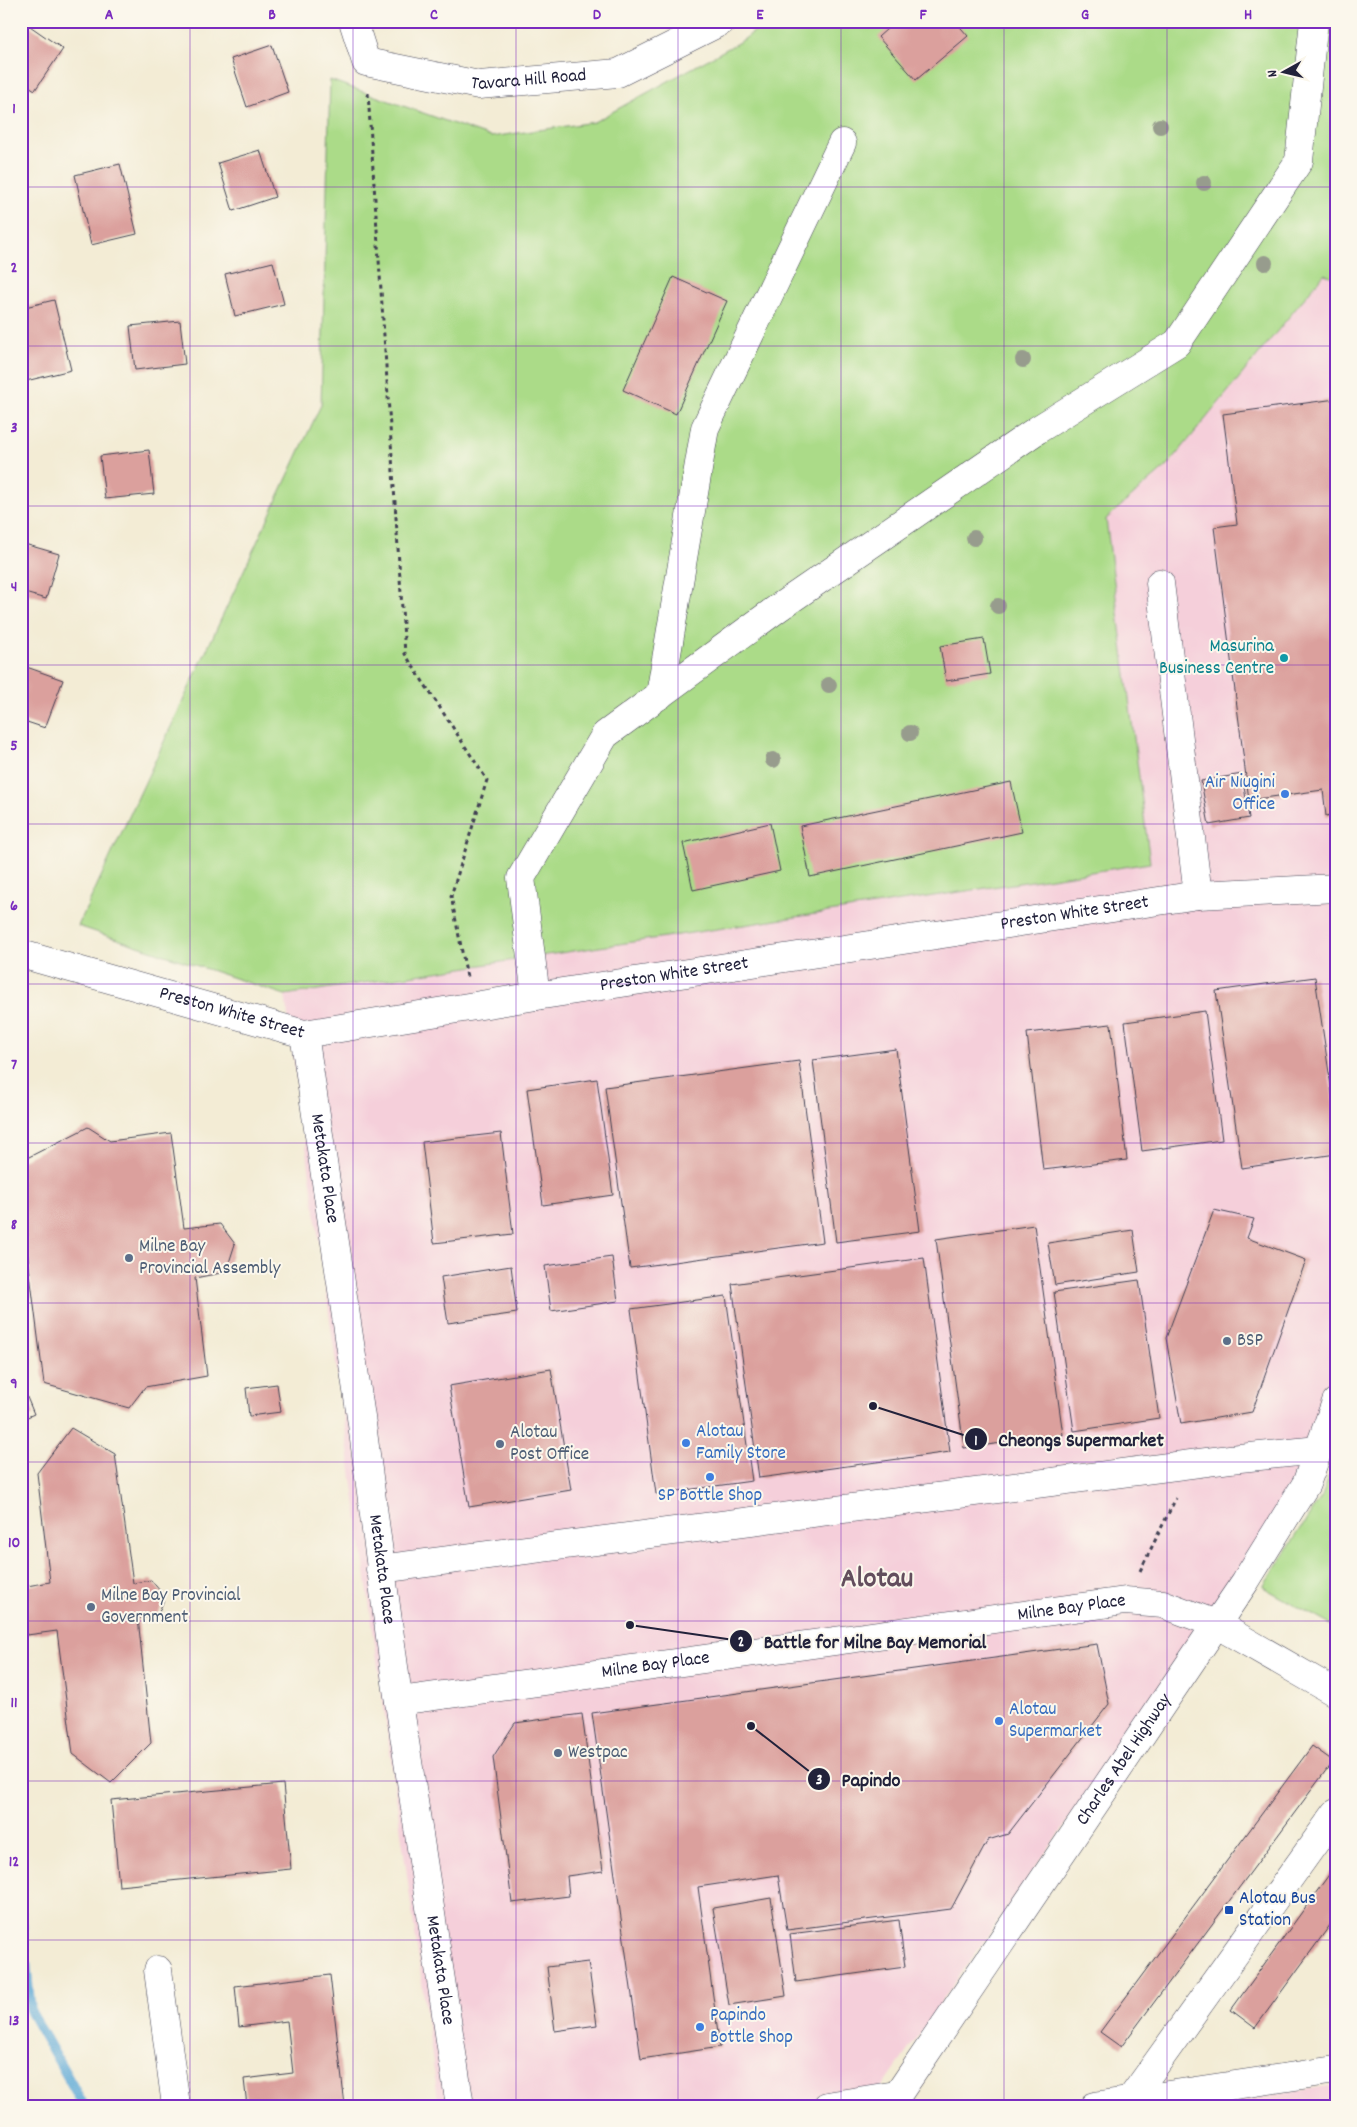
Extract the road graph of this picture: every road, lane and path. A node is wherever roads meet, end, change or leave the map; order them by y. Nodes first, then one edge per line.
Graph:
1 (353, 21) edge
2 (722, 21) edge
3 (1314, 21) edge
4 (366, 62) junction
5 (842, 143) dead end
6 (1160, 583) dead end
7 (660, 694) junction
8 (1336, 888) edge
9 (1198, 894) junction
10 (21, 954) edge
11 (536, 996) junction
12 (473, 1007) junction
13 (304, 1034) junction
14 (1336, 1402) edge
15 (1318, 1450) junction
16 (1193, 1464) junction
17 (380, 1569) junction
18 (1125, 1601) junction
19 (1216, 1624) junction
20 (1336, 1693) edge
21 (400, 1701) junction
22 (1336, 1813) edge
23 (158, 1970) dead end
24 (1336, 2070) edge
25 (1131, 2099) junction
26 (893, 2101) edge
27 (176, 2106) edge
28 (460, 2106) edge
29 (827, 2106) edge
30 (1094, 2106) edge

1 - 4 street
2 - 4 street, Tavara Hill Road
3 - 7 street
4 - 12 path
5 - 7 street
6 - 9 street
7 - 11 street
8 - 9 street, Preston White Street
9 - 11 street, Preston White Street
10 - 13 street, Preston White Street
11 - 12 street, Preston White Street
12 - 13 street, Preston White Street
13 - 17 street, Metakata Place
14 - 15 street, Charles Abel Highway
15 - 16 street
15 - 19 street, Charles Abel Highway
16 - 17 street
16 - 18 path
17 - 21 street, Metakata Place
18 - 19 street, Milne Bay Place
18 - 21 street, Milne Bay Place
19 - 20 street, Milne Bay Place
19 - 26 street, Charles Abel Highway
21 - 28 street, Metakata Place
22 - 25 street
23 - 27 street
24 - 25 street
25 - 30 street
26 - 29 street

